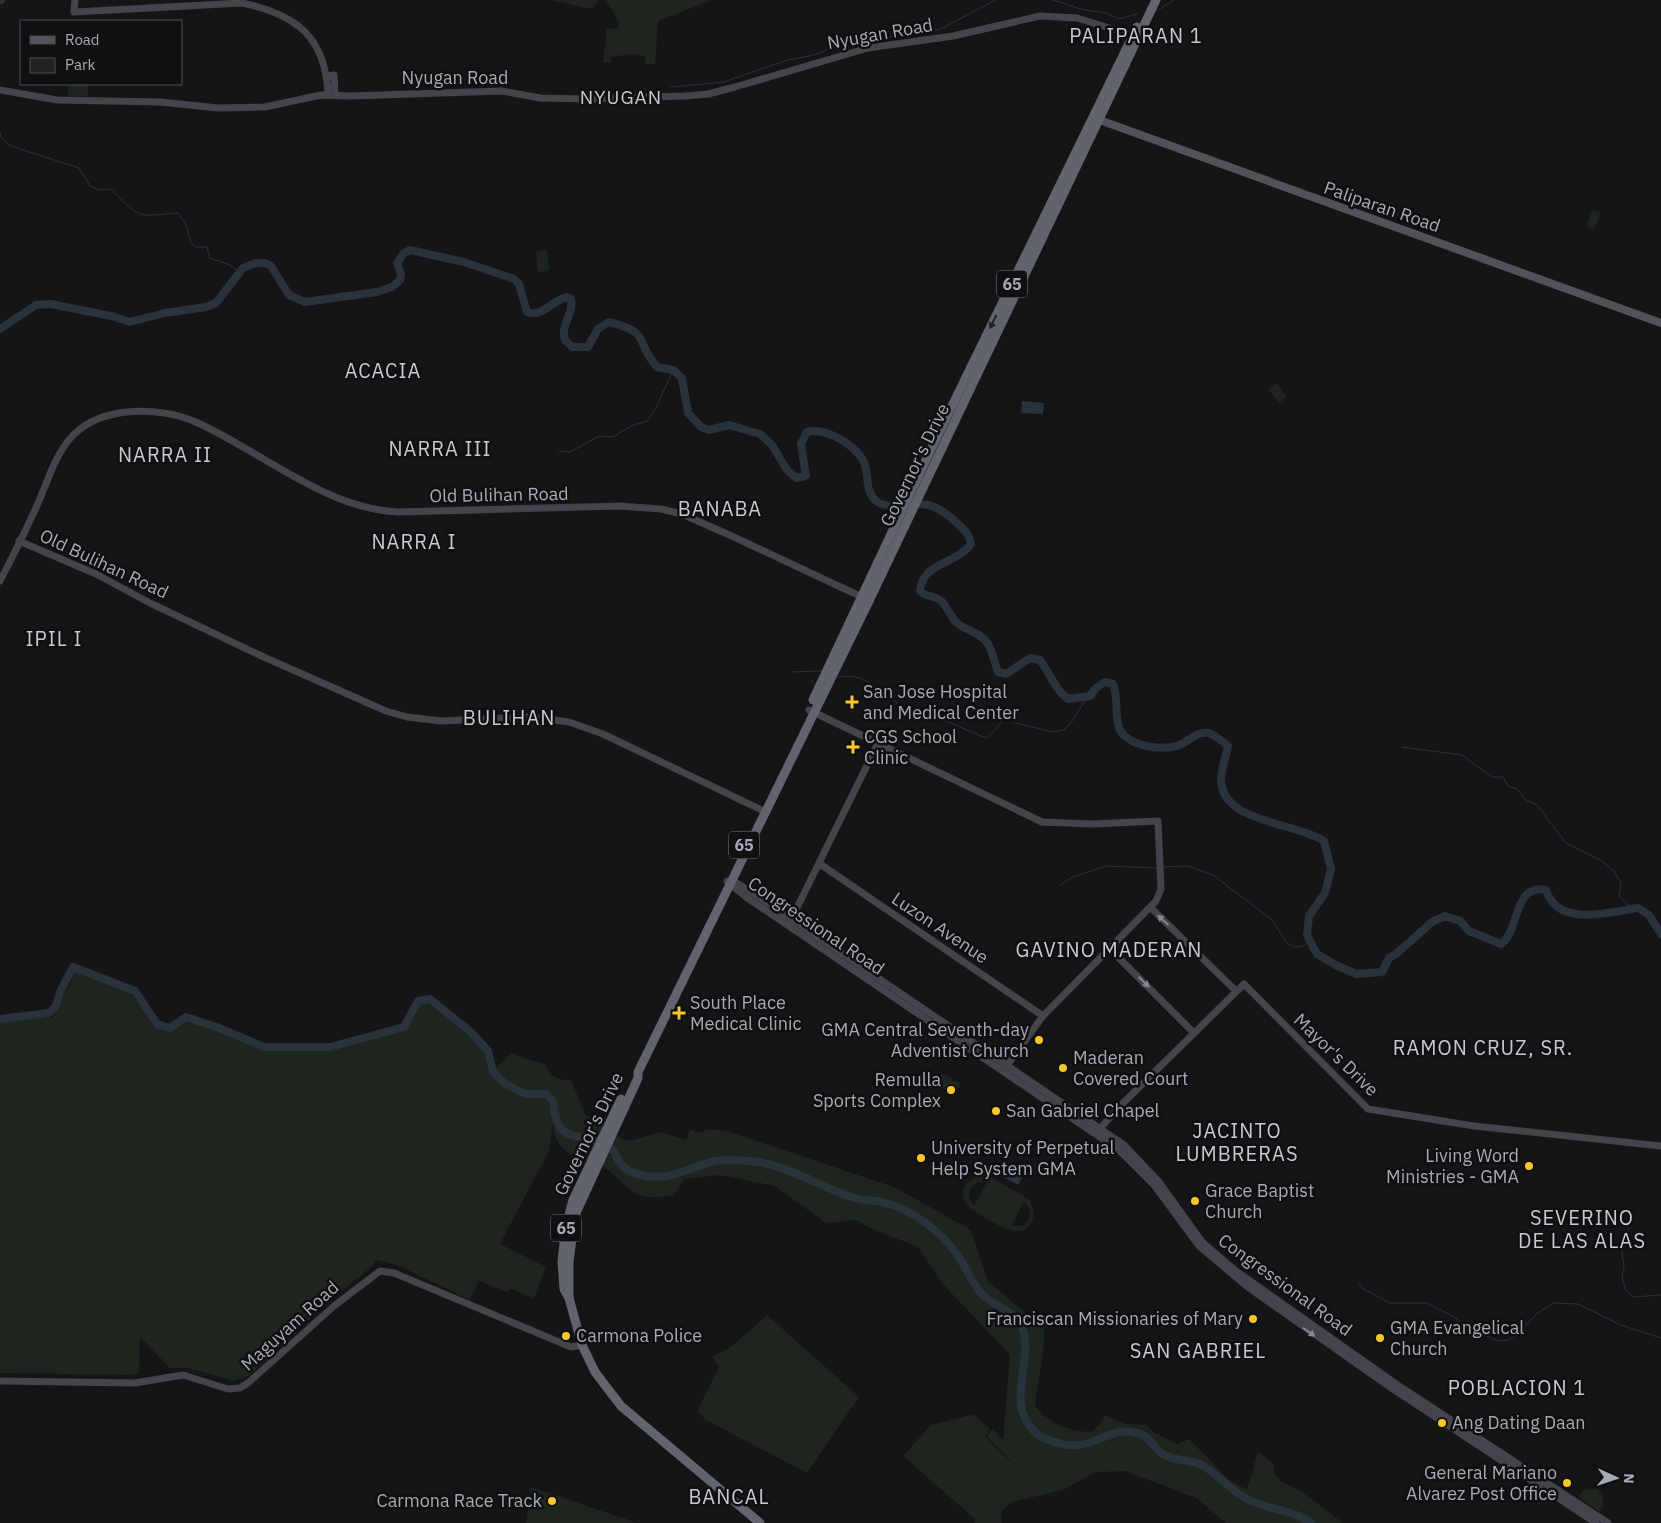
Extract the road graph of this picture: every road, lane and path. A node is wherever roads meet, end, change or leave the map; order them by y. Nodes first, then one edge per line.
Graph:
1 (75, 0) edge
2 (1150, 0) edge
3 (1156, 0) edge
4 (1136, 36) junction
5 (0, 90) edge
6 (332, 95) junction
7 (1096, 119) junction
8 (1661, 323) edge
9 (19, 541) junction
10 (0, 581) edge
11 (866, 599) junction
12 (811, 711) junction
13 (878, 743) junction
14 (764, 810) junction
15 (820, 864) junction
16 (730, 883) junction
17 (1151, 908) junction
18 (790, 922) junction
19 (1109, 948) junction
20 (1236, 991) junction
21 (1043, 1016) junction
22 (1194, 1033) junction
23 (1006, 1068) junction
24 (1098, 1131) junction
25 (1661, 1146) edge
26 (582, 1345) junction
27 (0, 1381) edge
28 (1554, 1491) junction
29 (760, 1523) edge
30 (1596, 1523) edge
31 (1608, 1523) edge

1 - 6 street
2 - 4 highway, Governor's Drive / 65
3 - 4 highway, Governor's Drive / 65
4 - 6 street, Nyugan Road
4 - 7 highway, Governor's Drive / 65
5 - 6 street, Nyugan Road
7 - 8 main road, Paliparan Road
7 - 11 highway, Governor's Drive / 65
9 - 10 street
9 - 11 street, Old Bulihan Road
9 - 14 street, Old Bulihan Road
11 - 12 highway, Governor's Drive / 65
12 - 13 street
12 - 14 highway, Governor's Drive / 65
13 - 15 street
13 - 17 street
14 - 16 highway, Governor's Drive / 65
15 - 18 street
15 - 21 street, Luzon Avenue
16 - 18 street, Congressional Road
16 - 26 highway, Governor's Drive / 65
17 - 19 street
20 -> 17 street
18 - 23 street, Congressional Road
19 - 21 street
19 -> 22 street
20 - 22 street
20 - 25 street, Mayor's Drive
21 - 23 street
22 - 24 street
23 - 24 street, Congressional Road
24 - 28 street, Congressional Road
26 - 27 street, Maguyam Road
26 - 29 highway, Governor's Drive / 65
28 - 30 street, Congressional Road
28 - 31 street, Congressional Road

